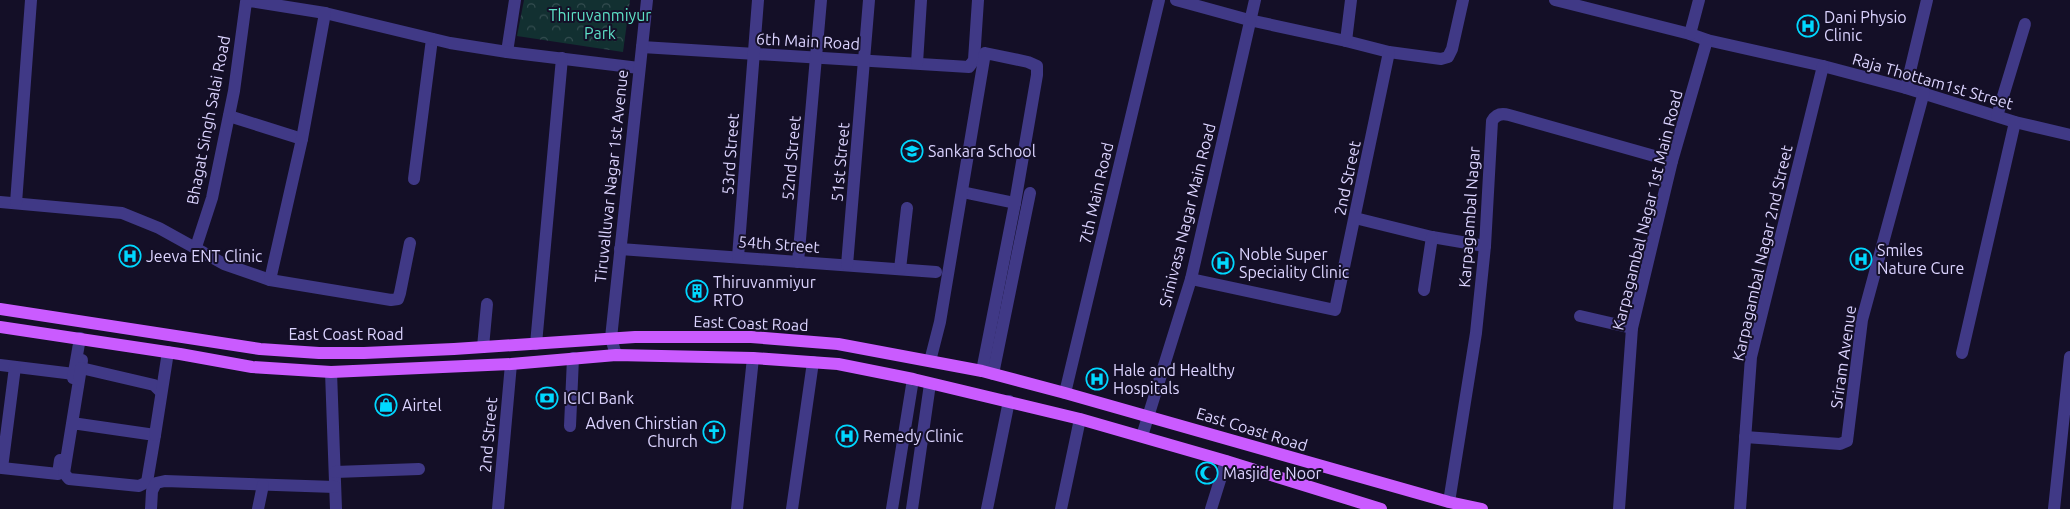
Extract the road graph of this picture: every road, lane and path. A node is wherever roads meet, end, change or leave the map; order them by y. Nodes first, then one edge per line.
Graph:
1 (31, 0) edge
2 (515, 0) edge
3 (647, 0) edge
4 (758, 0) edge
5 (821, 0) edge
6 (869, 0) edge
7 (921, 0) edge
8 (978, 0) edge
9 (1159, 0) edge
10 (1176, 0) edge
11 (1255, 0) edge
12 (1351, 0) edge
13 (1463, 0) edge
14 (1555, 0) edge
15 (1699, 0) edge
16 (1927, 0) edge
17 (250, 1) edge
18 (325, 14) junction
19 (1249, 20) junction
20 (2025, 24) dead end
21 (1690, 34) junction
22 (432, 39) junction
23 (1346, 40) junction
24 (1707, 40) junction
25 (642, 47) junction
26 (507, 52) junction
27 (1389, 52) junction
28 (754, 54) junction
29 (816, 57) junction
30 (562, 58) junction
31 (864, 60) junction
32 (917, 64) junction
33 (1823, 66) junction
34 (639, 68) junction
35 (1906, 88) junction
36 (1924, 92) junction
37 (228, 116) junction
38 (1997, 116) junction
39 (2015, 122) junction
40 (2070, 135) edge
41 (302, 139) junction
42 (1672, 161) junction
43 (414, 179) dead end
44 (962, 192) junction
45 (1030, 193) dead end
46 (0, 202) edge
47 (16, 203) junction
48 (1015, 203) junction
49 (907, 208) dead end
50 (1355, 218) junction
51 (1432, 237) junction
52 (410, 243) dead end
53 (1485, 246) junction
54 (196, 247) junction
55 (620, 249) junction
56 (738, 258) junction
57 (798, 262) junction
58 (847, 266) junction
59 (900, 269) junction
60 (936, 272) dead end
61 (1191, 279) junction
62 (270, 280) junction
63 (1424, 290) dead end
64 (487, 304) dead end
65 (0, 309) edge
66 (1580, 316) dead end
67 (0, 327) edge
68 (1632, 328) junction
69 (83, 338) junction
70 (611, 338) junction
71 (536, 344) junction
72 (483, 347) junction
73 (168, 352) junction
74 (1962, 353) dead end
75 (616, 355) junction
76 (2070, 356) edge
77 (573, 358) junction
78 (752, 358) junction
79 (930, 361) junction
80 (813, 362) junction
81 (511, 364) junction
82 (0, 365) edge
83 (15, 367) junction
84 (78, 371) junction
85 (331, 372) junction
86 (987, 373) junction
87 (913, 379) junction
88 (930, 384) junction
89 (160, 392) junction
90 (1065, 393) junction
91 (1009, 402) junction
92 (1150, 416) junction
93 (1080, 419) junction
94 (72, 424) junction
95 (570, 426) dead end
96 (155, 435) junction
97 (1142, 436) junction
98 (1745, 437) junction
99 (1226, 461) junction
100 (419, 469) dead end
101 (335, 472) junction
102 (263, 485) junction
103 (335, 487) junction
104 (1449, 502) junction
105 (151, 509) edge
106 (258, 509) edge
107 (336, 509) edge
108 (498, 509) edge
109 (737, 509) edge
110 (792, 509) edge
111 (892, 509) edge
112 (912, 509) edge
113 (987, 509) edge
114 (1061, 509) edge
115 (1211, 509) edge
116 (1381, 509) edge
117 (1482, 509) edge
118 (1619, 509) edge
119 (1740, 509) edge
120 (2054, 509) edge

1 - 47 street
2 - 26 street
3 - 25 street, Tiruvalluvar Nagar 1st Avenue
4 - 28 street, 53rd Street
5 - 29 street, 52nd Street
6 - 31 street, 51st Street
7 - 32 street
8 - 32 street, 6th Main Road
9 - 90 street, 7th Main Road
10 - 19 street
11 - 19 street, Srinivasa Nagar Main Road
12 - 23 street
13 - 27 street
14 - 21 street, Raja Thottam1st Street
15 - 21 street
16 - 35 street
17 - 18 street
17 - 37 street, Bhagat Singh Salai Road
18 - 22 street
18 - 41 street
19 - 23 street
19 - 61 street, Srinivasa Nagar Main Road
20 - 38 street
21 - 24 street, Raja Thottam1st Street
22 - 26 street
22 - 43 street
23 - 27 street
24 - 33 street, Raja Thottam1st Street
24 - 42 street, Karpagambal Nagar 1st Main Road
25 - 28 street, 6th Main Road
25 - 34 street, Tiruvalluvar Nagar 1st Avenue
26 - 30 street
27 - 50 street, 2nd Street
28 - 29 street, 6th Main Road
28 - 56 street, 53rd Street
29 - 31 street, 6th Main Road
29 - 57 street, 52nd Street
30 - 34 street
30 - 71 street
31 - 32 street, 6th Main Road
31 - 58 street, 51st Street
33 - 35 street, Raja Thottam1st Street
33 - 98 street, Karpagambal Nagar 2nd Street
34 - 55 street, Tiruvalluvar Nagar 1st Avenue
35 - 36 street, Raja Thottam1st Street
36 - 38 street, Raja Thottam1st Street
36 - 98 street, Sriram Avenue
37 - 41 street
37 - 54 street, Bhagat Singh Salai Road
38 - 39 street, Raja Thottam1st Street
39 - 40 street, Raja Thottam1st Street
39 - 74 street
41 - 62 street
42 - 53 street, Karpagambal Nagar
42 - 68 street, Karpagambal Nagar 1st Main Road
44 - 48 street
44 - 48 street
44 - 79 street
45 - 86 street
46 - 47 street
47 - 54 street
48 - 86 street
49 - 59 street
50 - 51 street
50 - 61 street, 2nd Street
51 - 53 street
51 - 63 street
52 - 62 street
53 - 104 street, Karpagambal Nagar
54 - 62 street
55 - 56 street, 54th Street
55 - 70 street, Tiruvalluvar Nagar 1st Avenue
56 - 57 street, 54th Street
57 - 58 street, 54th Street
58 - 59 street, 54th Street
59 - 60 street, 54th Street
61 - 92 street, Srinivasa Nagar Main Road
64 - 72 street
65 - 72 main road, East Coast Road
66 - 68 street
67 - 69 main road
68 - 118 street, Karpagambal Nagar 1st Main Road
69 - 73 main road
69 - 84 street
70 - 71 main road, East Coast Road
70 - 75 street, Tiruvalluvar Nagar 1st Avenue
70 - 79 main road, East Coast Road
71 - 72 main road, East Coast Road
73 - 85 main road
73 - 89 street
75 - 77 main road
75 - 78 main road
76 - 120 street
77 - 81 main road
77 - 95 street
78 - 80 main road
78 - 109 street
79 - 86 main road, East Coast Road
80 - 87 main road
80 - 110 street
81 - 85 main road
81 - 108 street, 2nd Street
82 - 83 street
83 - 84 street
83 - 84 street
84 - 89 street
84 - 94 street
85 - 101 street
86 - 90 main road, East Coast Road
87 - 88 main road
87 - 111 street
88 - 91 main road
88 - 112 street
89 - 96 street
90 - 92 main road, East Coast Road
91 - 93 main road
91 - 113 street
92 - 97 street, Srinivasa Nagar Main Road
92 - 104 main road, East Coast Road
93 - 97 main road
93 - 114 street
94 - 96 street
94 - 96 street
97 - 99 main road
98 - 119 street, Karpagambal Nagar 2nd Street
99 - 115 street
99 - 116 main road
100 - 101 street
101 - 103 street
102 - 103 street
102 - 105 street
102 - 106 street
103 - 107 street
104 - 117 main road, East Coast Road

